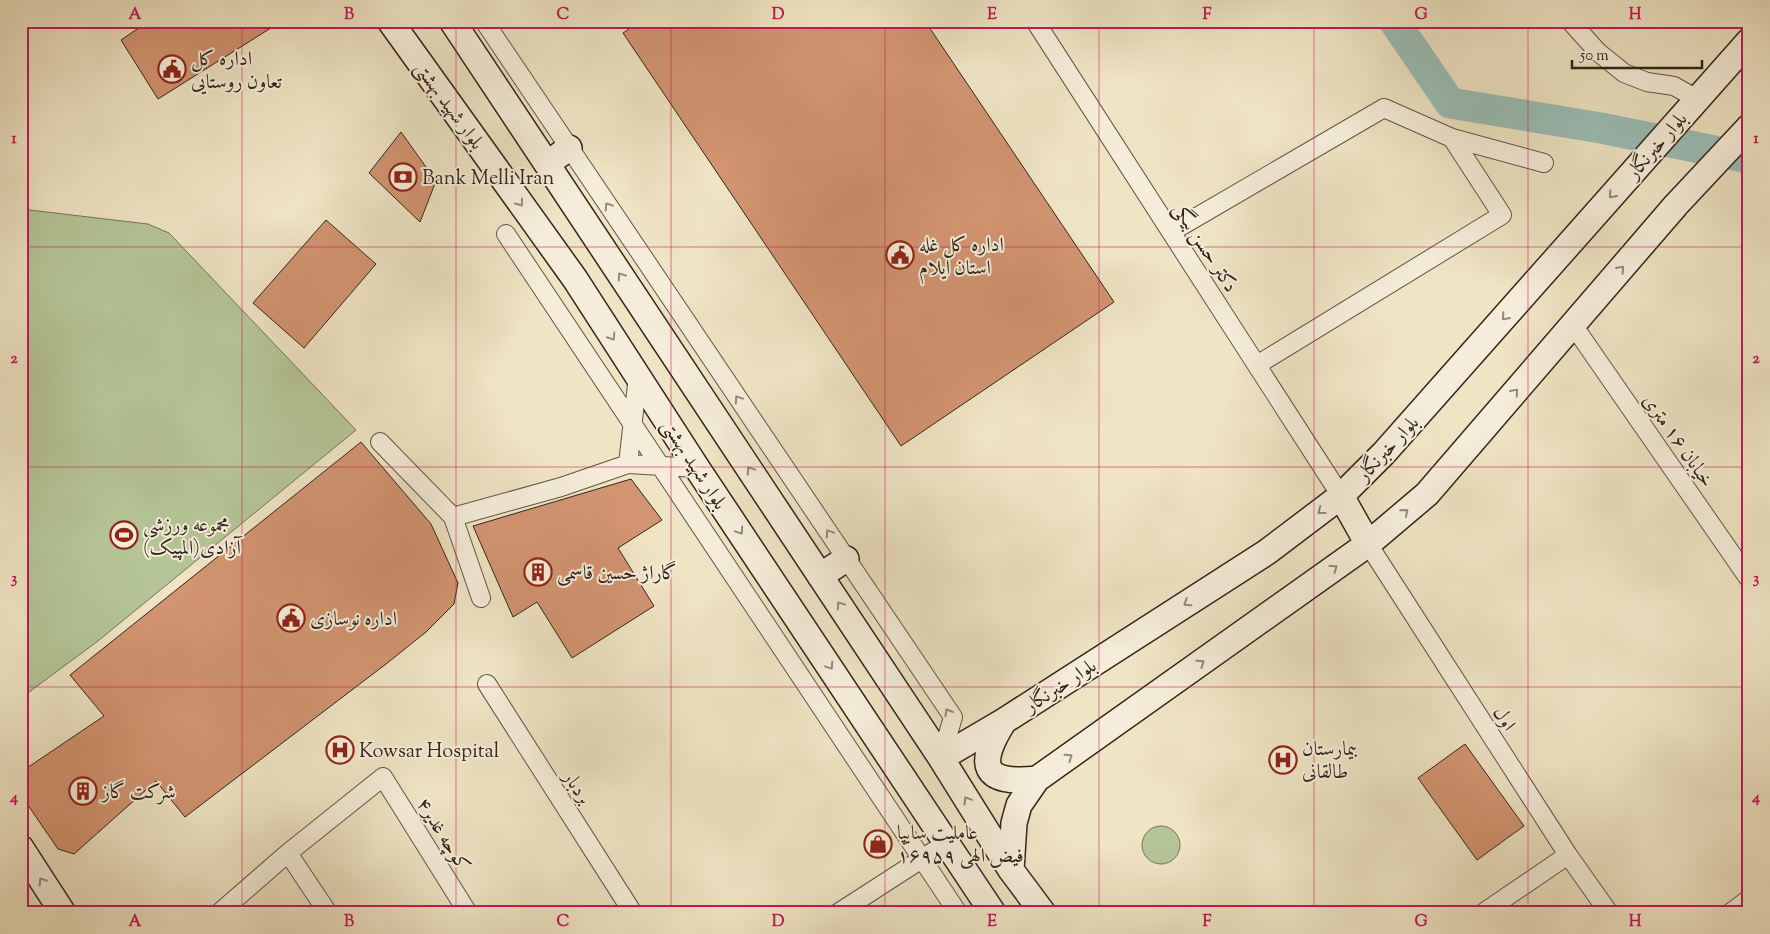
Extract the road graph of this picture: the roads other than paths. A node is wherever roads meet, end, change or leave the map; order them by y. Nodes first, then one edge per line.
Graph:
1 (390, 21) edge
2 (452, 21) edge
3 (484, 21) edge
4 (1035, 21) edge
5 (1570, 21) edge
6 (1749, 41) edge
7 (1697, 99) junction
8 (1749, 127) edge
9 (1452, 138) junction
10 (569, 148) junction
11 (1544, 163) dead end
12 (547, 164) junction
13 (1171, 232) junction
14 (506, 234) dead end
15 (1573, 325) junction
16 (1257, 365) junction
17 (638, 376) junction
18 (633, 427) junction
19 (380, 442) dead end
20 (628, 464) junction
21 (659, 466) junction
22 (697, 468) junction
23 (1341, 496) junction
24 (453, 517) junction
25 (1368, 544) junction
26 (846, 558) junction
27 (820, 576) junction
28 (1749, 579) edge
29 (481, 598) dead end
30 (487, 684) dead end
31 (1004, 721) junction
32 (942, 758) junction
33 (1037, 779) junction
34 (948, 842) junction
35 (21, 848) edge
36 (288, 853) junction
37 (1568, 855) junction
38 (921, 859) junction
39 (1011, 870) junction
40 (1749, 899) edge
41 (63, 913) edge
42 (219, 913) edge
43 (328, 913) edge
44 (468, 913) edge
45 (633, 913) edge
46 (838, 913) edge
47 (958, 913) edge
48 (993, 913) edge
49 (1043, 913) edge
50 (1483, 913) edge
51 (1609, 913) edge
52 (1730, 913) edge

1 -> 17 main road, بلوار شهید بهشتی
2 - 12 main road, بلوار شهید بهشتی
3 - 10 street
4 - 13 street, دکتر حسن بیگی
5 - 7 street
6 - 7 main road, بلوار خبرنگار
7 -> 23 main road, بلوار خبرنگار
15 -> 8 main road
9 - 11 street
9 - 13 street
9 - 16 street
10 - 12 main road
26 -> 10 street
27 -> 12 main road, بلوار شهید بهشتی
13 - 16 street, دکتر حسن بیگی
14 - 18 street
25 -> 15 main road
15 - 28 street, خیابان ۱۶ متری
16 - 23 street, دکتر حسن بیگی
17 - 18 street
17 - 22 main road, بلوار شهید بهشتی
18 - 20 street
18 - 21 street
19 - 24 street
20 - 21 street
20 - 24 street
21 - 22 street
21 - 38 street
22 -> 34 main road, بلوار شهید بهشتی
23 - 25 main road
23 -> 31 main road, بلوار خبرنگار
24 - 29 street
33 -> 25 main road
25 - 37 street, اول
26 - 27 main road
32 -> 26 street
32 -> 27 main road, بلوار شهید بهشتی
30 - 45 street, بردبار
31 - 32 main road, بلوار خبرنگار
31 - 33 main road
39 -> 32 main road, بلوار شهید بهشتی
33 - 39 main road
34 - 38 street
34 - 48 main road, بلوار شهید بهشتی
41 -> 35 main road
36 - 42 street
36 - 43 street
36 - 44 street, کوچه غدیر۴
37 - 50 street
37 - 51 street, اول
38 - 46 street
38 - 47 street
39 - 49 main road, بلوار شهید بهشتی
40 - 52 street

